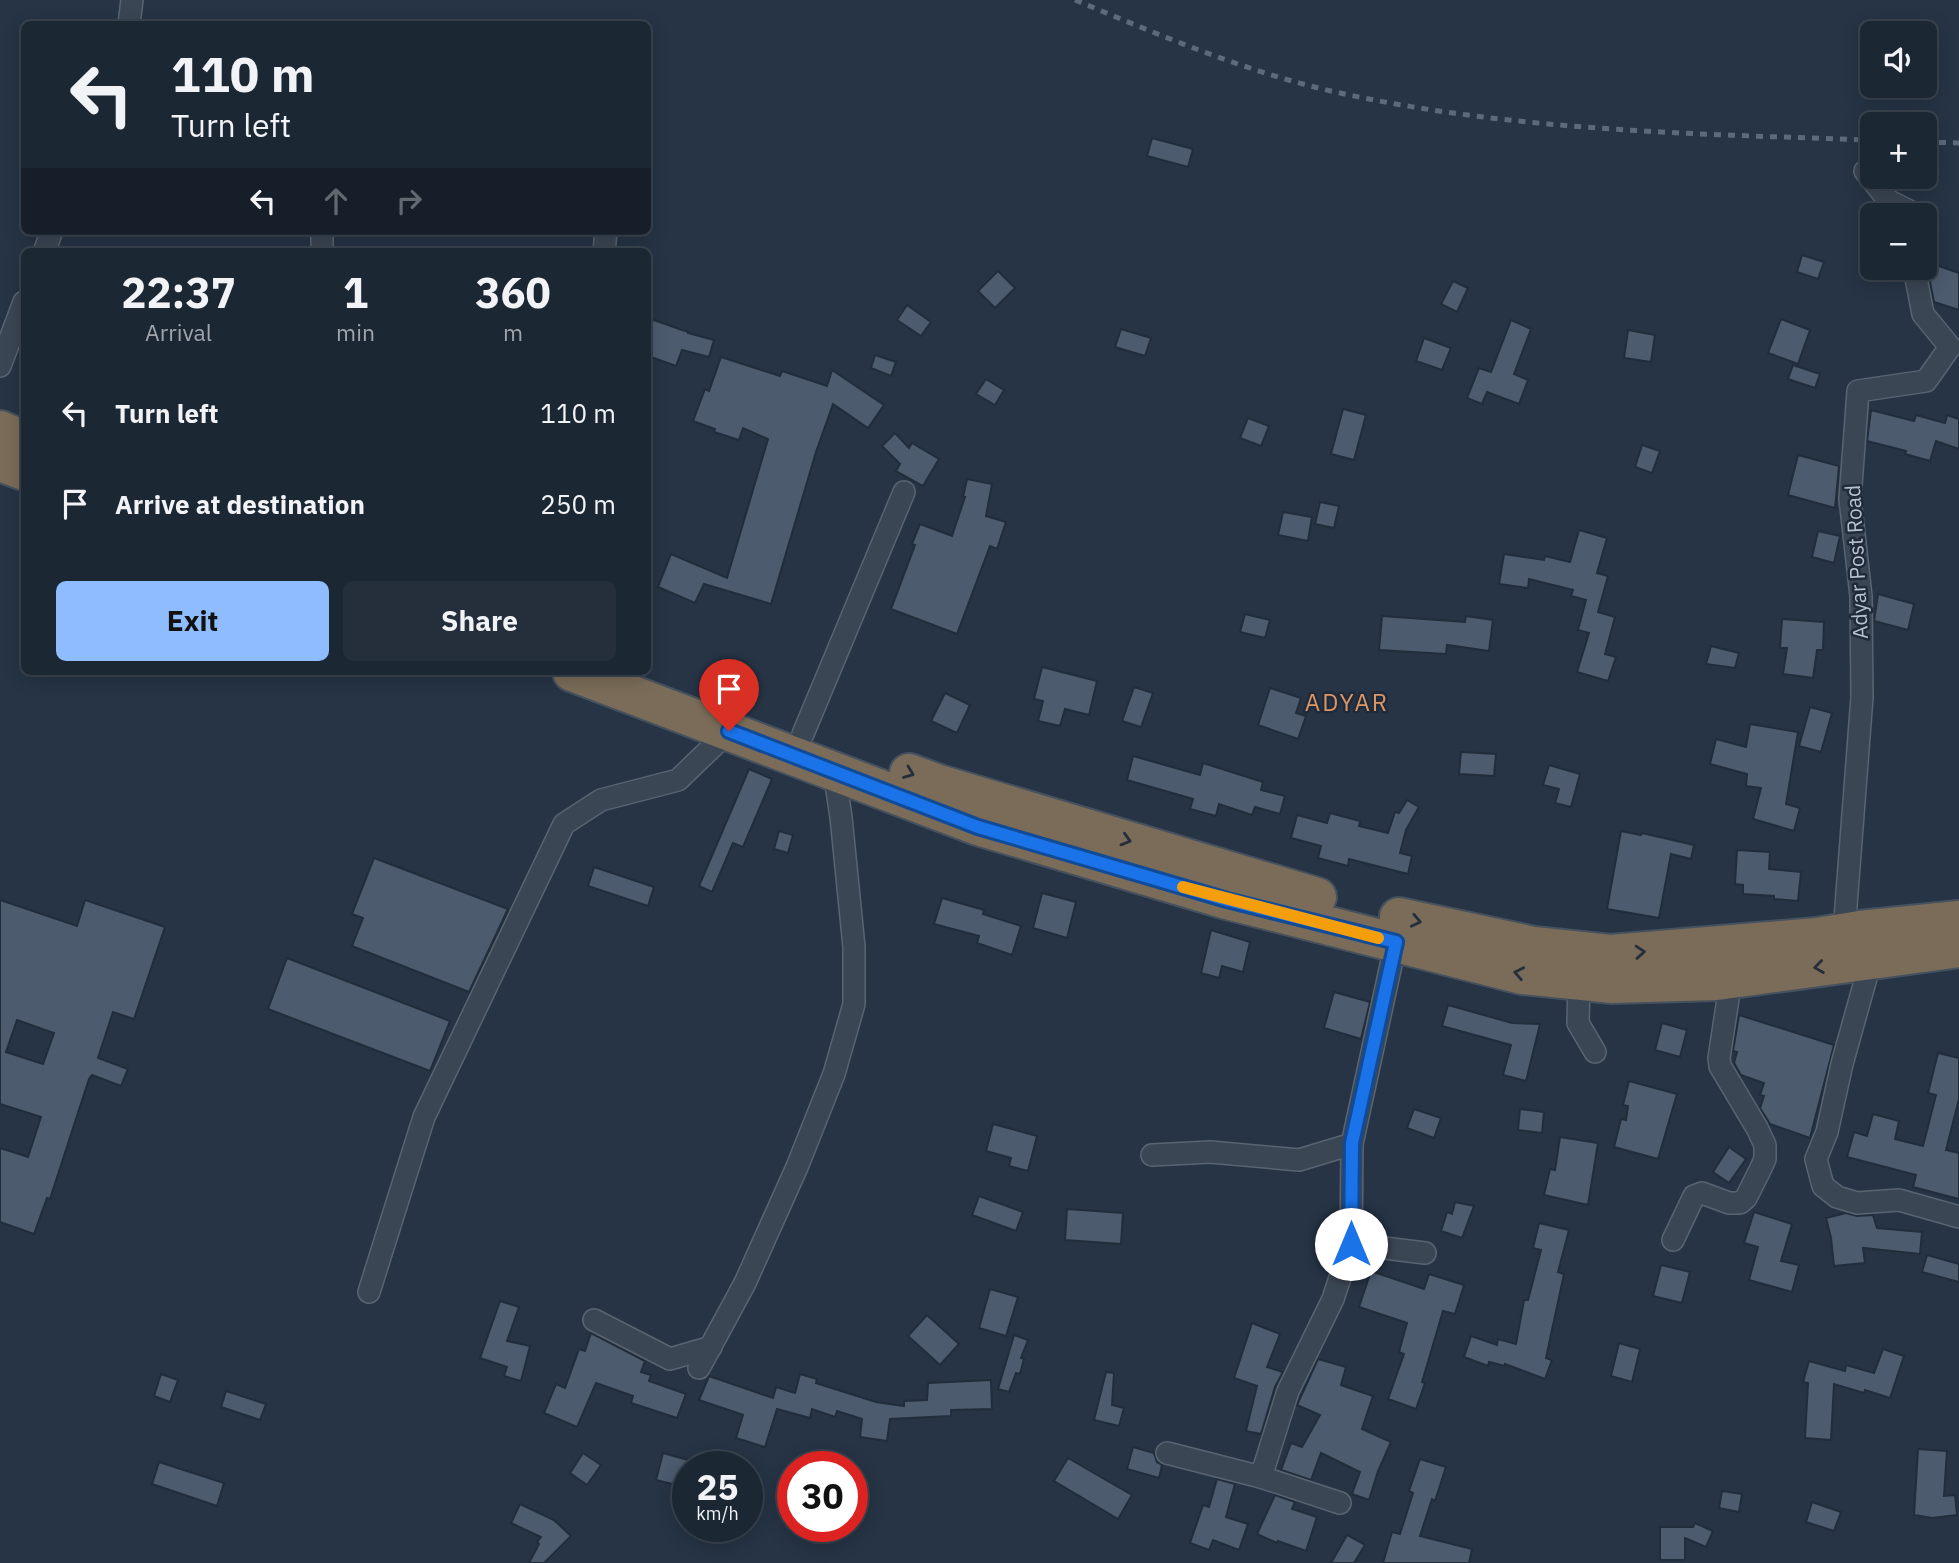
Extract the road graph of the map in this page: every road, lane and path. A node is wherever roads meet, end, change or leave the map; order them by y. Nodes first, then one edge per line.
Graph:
1 (132, 0) edge
2 (129, 21) edge
3 (1879, 189) edge
4 (1893, 203) edge
5 (1916, 280) edge
6 (21, 310) edge
7 (0, 366) edge
8 (0, 430) edge
9 (21, 439) edge
10 (0, 462) edge
11 (21, 470) edge
12 (904, 492) dead end
13 (580, 675) edge
14 (646, 675) edge
15 (729, 731) junction
16 (803, 734) junction
17 (834, 771) junction
18 (1959, 920) edge
19 (1844, 932) junction
20 (1396, 942) junction
21 (1959, 948) edge
22 (1871, 960) junction
23 (1731, 979) junction
24 (1579, 981) junction
25 (1595, 1052) dead end
26 (1352, 1143) junction
27 (1152, 1155) dead end
28 (1959, 1217) edge
29 (1673, 1240) dead end
30 (1351, 1244) junction
31 (1425, 1253) dead end
32 (369, 1292) dead end
33 (594, 1320) dead end
34 (710, 1347) junction
35 (698, 1368) dead end
36 (1167, 1454) dead end
37 (1261, 1477) junction
38 (1340, 1503) dead end

1 - 2 street
3 - 4 street
5 - 19 street, Adyar Post Road
6 - 7 street
8 - 9 highway
10 - 11 highway
12 - 16 street
13 - 15 highway
14 - 16 highway
15 - 17 highway
15 - 32 street
16 -> 19 highway
17 - 20 highway
17 - 34 street
18 - 19 highway
24 -> 20 highway
20 - 26 street
21 - 22 highway
22 -> 23 highway
22 - 28 street
23 - 24 highway
23 - 29 street
24 - 25 street
26 - 27 street
26 - 30 street
30 - 31 street
30 - 37 street
33 - 34 street
34 - 35 street
36 - 37 street
37 - 38 street

